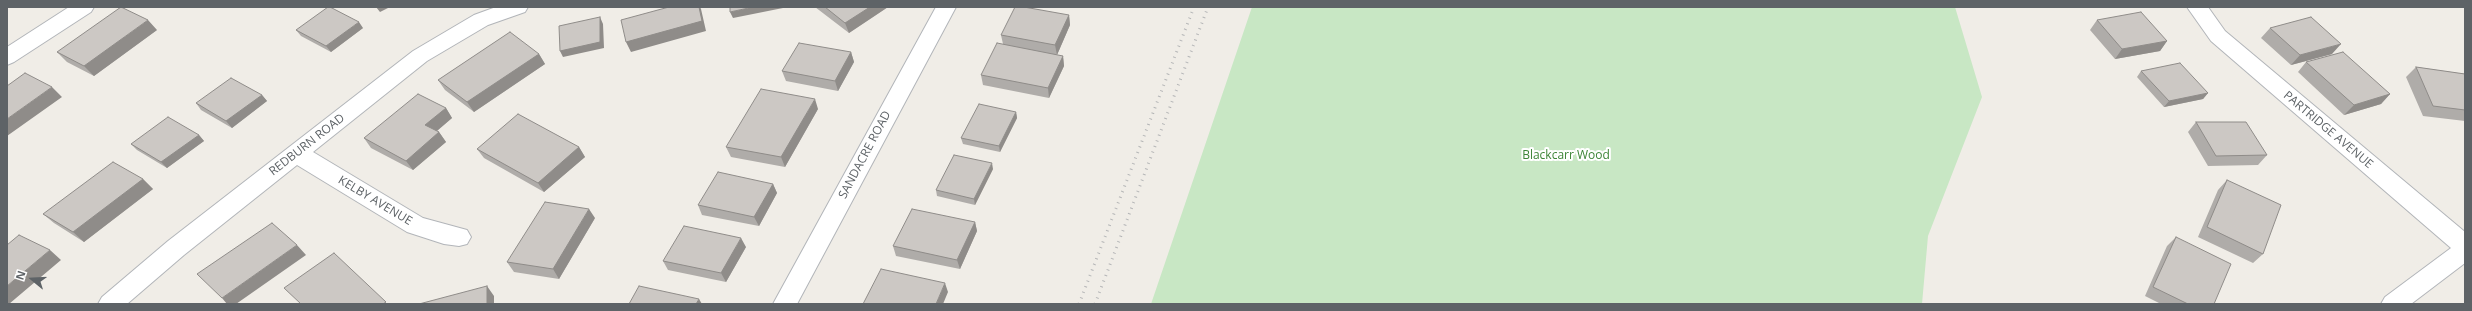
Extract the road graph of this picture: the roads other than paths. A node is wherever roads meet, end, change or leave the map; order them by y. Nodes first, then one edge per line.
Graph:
1 (84, 7) edge
2 (518, 7) edge
3 (946, 7) edge
4 (2197, 7) edge
5 (7, 57) edge
6 (296, 153) junction
7 (459, 237) dead end
8 (2465, 246) edge
9 (2465, 250) edge
10 (110, 304) edge
11 (785, 304) edge
12 (2392, 304) edge

1 - 5 street
2 - 6 street, REDBURN ROAD
3 - 11 street, SANDACRE ROAD
4 - 8 street, PARTRIDGE AVENUE
6 - 7 street, KELBY AVENUE
6 - 10 street, REDBURN ROAD
9 - 12 street

